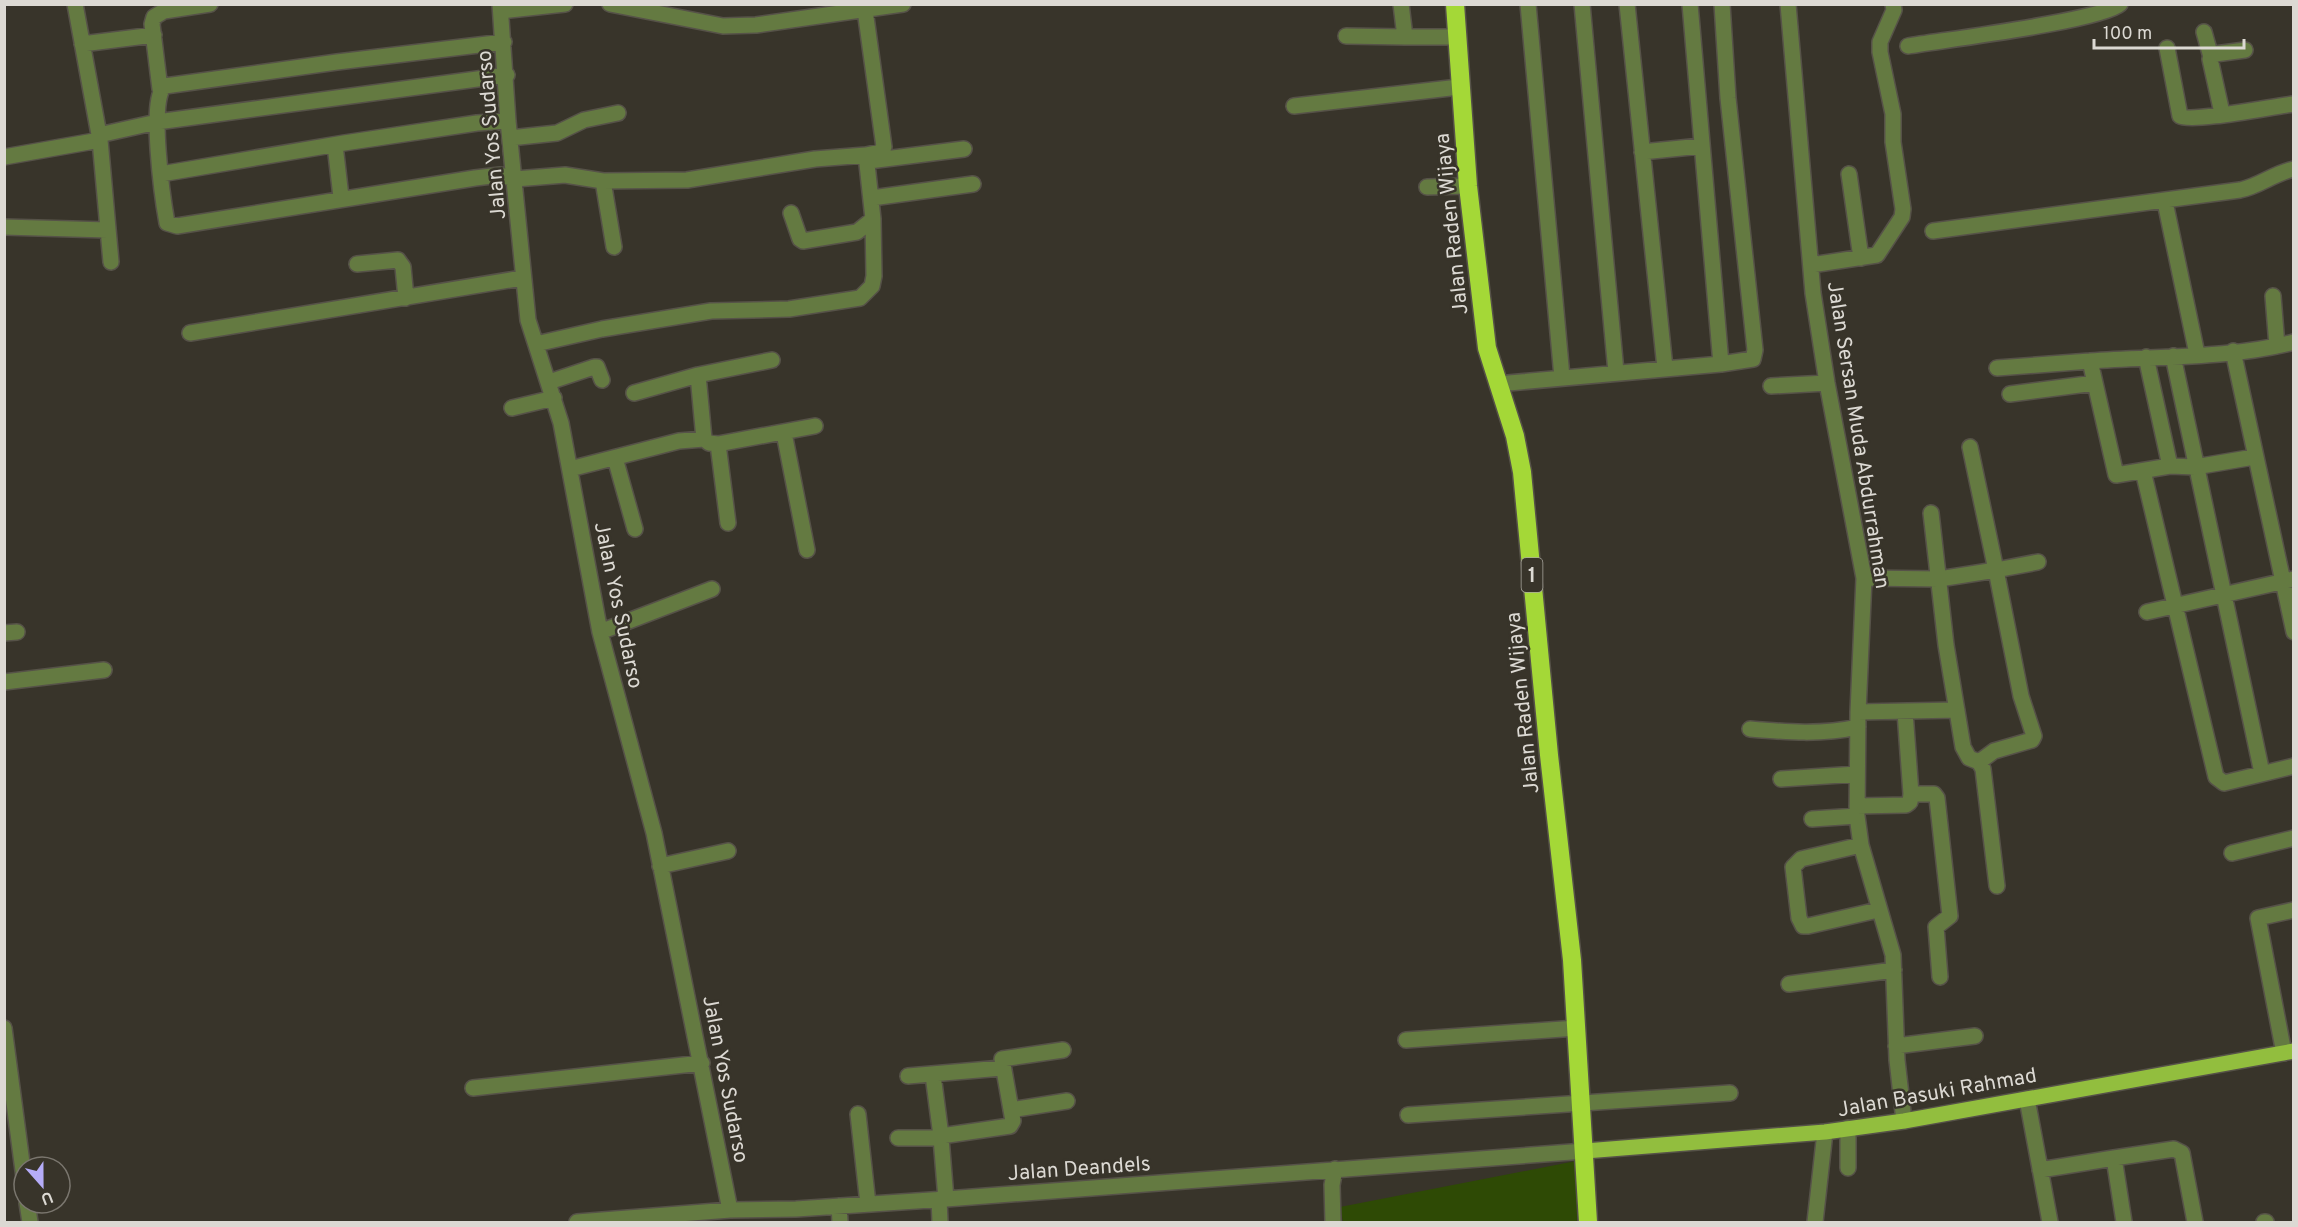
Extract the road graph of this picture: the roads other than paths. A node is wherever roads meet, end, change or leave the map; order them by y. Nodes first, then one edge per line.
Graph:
1 (75, 4) edge
2 (210, 4) edge
3 (565, 4) edge
4 (610, 4) edge
5 (903, 4) edge
6 (1401, 4) edge
7 (1455, 4) edge
8 (1528, 4) edge
9 (1582, 4) edge
10 (1627, 4) edge
11 (1690, 4) edge
12 (1722, 4) edge
13 (1788, 4) edge
14 (1893, 4) edge
15 (2120, 4) edge
16 (501, 8) edge
17 (160, 9) edge
18 (858, 9) edge
19 (2204, 32) dead end
20 (154, 35) junction
21 (1346, 36) dead end
22 (1405, 37) junction
23 (1457, 37) junction
24 (504, 42) junction
25 (82, 44) junction
26 (1908, 46) dead end
27 (2167, 48) dead end
28 (2245, 50) dead end
29 (2211, 57) junction
30 (507, 75) junction
31 (1460, 87) junction
32 (160, 89) junction
33 (2294, 104) edge
34 (1294, 106) dead end
35 (2222, 113) junction
36 (618, 114) dead end
37 (157, 122) junction
38 (508, 122) junction
39 (100, 138) junction
40 (510, 138) junction
41 (339, 144) junction
42 (1701, 146) junction
43 (964, 148) dead end
44 (1641, 152) junction
45 (4, 157) edge
46 (867, 158) junction
47 (2294, 169) edge
48 (161, 174) junction
49 (1849, 174) dead end
50 (514, 179) junction
51 (603, 181) junction
52 (973, 184) dead end
53 (1468, 186) junction
54 (1427, 188) dead end
55 (345, 197) junction
56 (872, 198) junction
57 (2165, 202) junction
58 (791, 213) dead end
59 (873, 219) junction
60 (4, 227) edge
61 (107, 230) junction
62 (1933, 231) dead end
63 (614, 247) dead end
64 (1861, 258) junction
65 (111, 262) dead end
66 (357, 264) dead end
67 (1811, 265) junction
68 (522, 278) junction
69 (2272, 296) dead end
70 (406, 298) junction
71 (190, 333) dead end
72 (2294, 342) edge
73 (536, 344) junction
74 (2277, 346) junction
75 (2233, 351) junction
76 (2197, 354) junction
77 (2173, 356) junction
78 (2146, 357) junction
79 (772, 360) dead end
80 (2090, 361) junction
81 (1721, 364) junction
82 (1665, 368) junction
83 (1997, 368) dead end
84 (1617, 372) junction
85 (698, 375) junction
86 (1562, 377) junction
87 (602, 380) dead end
88 (549, 382) junction
89 (1827, 383) junction
90 (2095, 383) junction
91 (1497, 384) junction
92 (1771, 386) dead end
93 (634, 393) dead end
94 (2010, 394) dead end
95 (554, 398) junction
96 (512, 408) dead end
97 (815, 426) dead end
98 (784, 433) junction
99 (704, 439) junction
100 (718, 444) junction
101 (1970, 447) dead end
102 (2254, 457) junction
103 (615, 458) junction
104 (2170, 466) junction
105 (2195, 467) junction
106 (570, 469) junction
107 (2143, 471) junction
108 (1931, 513) dead end
109 (728, 523) dead end
110 (635, 530) dead end
111 (807, 550) dead end
112 (2038, 562) dead end
113 (1996, 570) junction
114 (1864, 578) junction
115 (1939, 579) junction
116 (2288, 580) edge
117 (712, 589) dead end
118 (2225, 594) junction
119 (2176, 606) junction
120 (2147, 612) dead end
121 (600, 632) junction
122 (2294, 632) edge
123 (104, 670) dead end
124 (4, 682) edge
125 (1957, 710) junction
126 (1905, 712) junction
127 (1858, 719) junction
128 (1749, 729) dead end
129 (1979, 762) junction
130 (2294, 766) edge
131 (2262, 773) junction
132 (1857, 774) junction
133 (1781, 779) dead end
134 (1911, 794) junction
135 (1857, 811) junction
136 (1812, 819) dead end
137 (2294, 838) edge
138 (1861, 845) junction
139 (728, 851) dead end
140 (2232, 853) dead end
141 (660, 866) junction
142 (1997, 886) dead end
143 (1878, 910) junction
144 (2294, 910) edge
145 (1894, 970) junction
146 (1940, 977) dead end
147 (1789, 984) dead end
148 (4, 1028) edge
149 (1577, 1028) junction
150 (1976, 1036) dead end
151 (1406, 1040) dead end
152 (1896, 1046) junction
153 (1063, 1050) dead end
154 (2289, 1052) edge
155 (702, 1063) junction
156 (1002, 1068) junction
157 (933, 1075) junction
158 (908, 1076) dead end
159 (473, 1088) dead end
160 (1730, 1093) dead end
161 (2027, 1099) junction
162 (1067, 1101) dead end
163 (1581, 1103) junction
164 (1011, 1110) junction
165 (858, 1113) dead end
166 (1408, 1114) dead end
167 (1904, 1121) junction
168 (1848, 1128) junction
169 (1825, 1132) junction
170 (941, 1137) junction
171 (898, 1138) dead end
172 (1585, 1151) junction
173 (21, 1155) edge
174 (2114, 1158) junction
175 (1848, 1168) dead end
176 (1332, 1170) junction
177 (2040, 1170) junction
178 (943, 1199) junction
179 (868, 1204) junction
180 (839, 1206) junction
181 (730, 1210) junction
182 (797, 1216) edge
183 (577, 1222) edge
184 (840, 1222) edge
185 (940, 1222) edge
186 (1334, 1222) edge
187 (1588, 1222) edge
188 (1815, 1222) edge
189 (2050, 1222) edge
190 (2124, 1222) edge
191 (2195, 1222) edge

1 - 25 street
2 - 17 street
3 - 16 street
4 - 18 street
5 - 18 street
6 - 22 street
7 - 23 highway, Jalan Raden Wijaya / 1
8 - 86 street
9 - 84 street
10 - 44 street
11 - 42 street
12 - 81 street
13 - 67 street, Jalan Sersan Muda Abdurrahman
14 - 64 street
15 - 26 street
16 - 24 street, Jalan Yos Sudarso
17 - 20 street
18 - 46 street
19 - 29 street
20 - 25 street
20 - 32 street
21 - 22 street
22 - 23 street
23 - 31 highway, Jalan Raden Wijaya / 1
24 - 30 street, Jalan Yos Sudarso
24 - 32 street
25 - 39 street
27 - 35 street
28 - 29 street
29 - 35 street
30 - 37 street
30 - 38 street, Jalan Yos Sudarso
31 - 34 street
31 - 53 highway, Jalan Raden Wijaya / 1
32 - 37 street
33 - 35 street
36 - 40 street
37 - 39 street
37 - 48 street
38 - 40 street, Jalan Yos Sudarso
38 - 41 street
39 - 45 street
39 - 61 street
40 - 50 street, Jalan Yos Sudarso
41 - 48 street
41 - 55 street
42 - 44 street
42 - 81 street
43 - 46 street
44 - 82 street
46 - 51 street
46 - 56 street
47 - 57 street
48 - 55 street
49 - 64 street
50 - 51 street
50 - 55 street
50 - 68 street, Jalan Yos Sudarso
51 - 63 street
52 - 56 street
53 - 54 street
53 - 91 highway, Jalan Raden Wijaya / 1
56 - 59 street
57 - 62 street
57 - 76 street
58 - 59 street
59 - 73 street
60 - 61 street
61 - 65 street
64 - 67 street
66 - 70 street
67 - 89 street, Jalan Sersan Muda Abdurrahman
68 - 70 street
68 - 73 street, Jalan Yos Sudarso
69 - 74 street
70 - 71 street
72 - 74 street
73 - 88 street, Jalan Yos Sudarso
74 - 75 street
75 - 76 street
75 - 102 street
76 - 77 street
77 - 78 street
77 - 105 street
78 - 80 street
78 - 104 street
79 - 85 street
80 - 83 street
80 - 90 street
81 - 82 street
82 - 84 street
84 - 86 street
85 - 93 street
85 - 99 street
86 - 91 street
87 - 88 street
88 - 95 street, Jalan Yos Sudarso
89 - 92 street
89 - 114 street, Jalan Sersan Muda Abdurrahman
90 - 94 street
90 - 107 street
91 - 149 highway, Jalan Raden Wijaya / 1
95 - 96 street
95 - 106 street, Jalan Yos Sudarso
97 - 98 street
98 - 100 street
98 - 111 street
99 - 100 street
99 - 103 street
100 - 109 street
101 - 113 street
102 - 105 street
102 - 116 street
103 - 106 street
103 - 110 street
104 - 105 street
104 - 107 street
105 - 118 street
106 - 121 street, Jalan Yos Sudarso
107 - 119 street
108 - 115 street
112 - 113 street
113 - 115 street
113 - 129 street
114 - 115 street
114 - 127 street, Jalan Sersan Muda Abdurrahman
115 - 125 street
116 - 118 street
116 - 122 street
117 - 121 street
118 - 119 street
118 - 131 street
119 - 120 street
119 - 131 street
121 - 141 street, Jalan Yos Sudarso
123 - 124 street
125 - 126 street
125 - 129 street
126 - 127 street
126 - 134 street
127 - 128 street
127 - 132 street, Jalan Sersan Muda Abdurrahman
129 - 142 street
130 - 131 street
132 - 133 street
132 - 135 street, Jalan Sersan Muda Abdurrahman
134 - 135 street
134 - 146 street
135 - 136 street
135 - 138 street, Jalan Sersan Muda Abdurrahman
137 - 140 street
138 - 143 street, Jalan Sersan Muda Abdurrahman
138 - 143 street
139 - 141 street
141 - 155 street, Jalan Yos Sudarso
143 - 145 street, Jalan Sersan Muda Abdurrahman
144 - 154 street
145 - 147 street
145 - 152 street, Jalan Sersan Muda Abdurrahman
148 - 173 street
149 - 151 street
149 - 163 highway, Jalan Raden Wijaya / 1
150 - 152 street
152 - 167 street, Jalan Sersan Muda Abdurrahman
153 - 156 street
154 - 161 main road, Jalan Basuki Rahmad
155 - 159 street
155 - 181 street, Jalan Yos Sudarso
156 - 157 street
156 - 164 street
157 - 158 street
157 - 170 street
160 - 163 street
161 - 167 main road, Jalan Basuki Rahmad
161 - 177 street
162 - 164 street
163 - 166 street
163 - 172 highway, Jalan Raden Wijaya / 1
164 - 170 street
165 - 179 street
167 - 168 main road, Jalan Basuki Rahmad
168 - 169 main road, Jalan Basuki Rahmad
168 - 175 street
169 - 172 main road, Jalan Basuki Rahmad
169 - 188 street
170 - 171 street
170 - 178 street
172 - 176 street, Jalan Deandels
172 - 187 highway, 1
174 - 177 street
174 - 190 street
174 - 191 street
176 - 178 street, Jalan Deandels
176 - 186 street
177 - 189 street
178 - 179 street, Jalan Deandels
178 - 185 street
179 - 180 street, Jalan Deandels
180 - 182 street, Jalan Deandels
180 - 184 street
181 - 182 street, Jalan Deandels
181 - 183 street, Jalan Deandels

